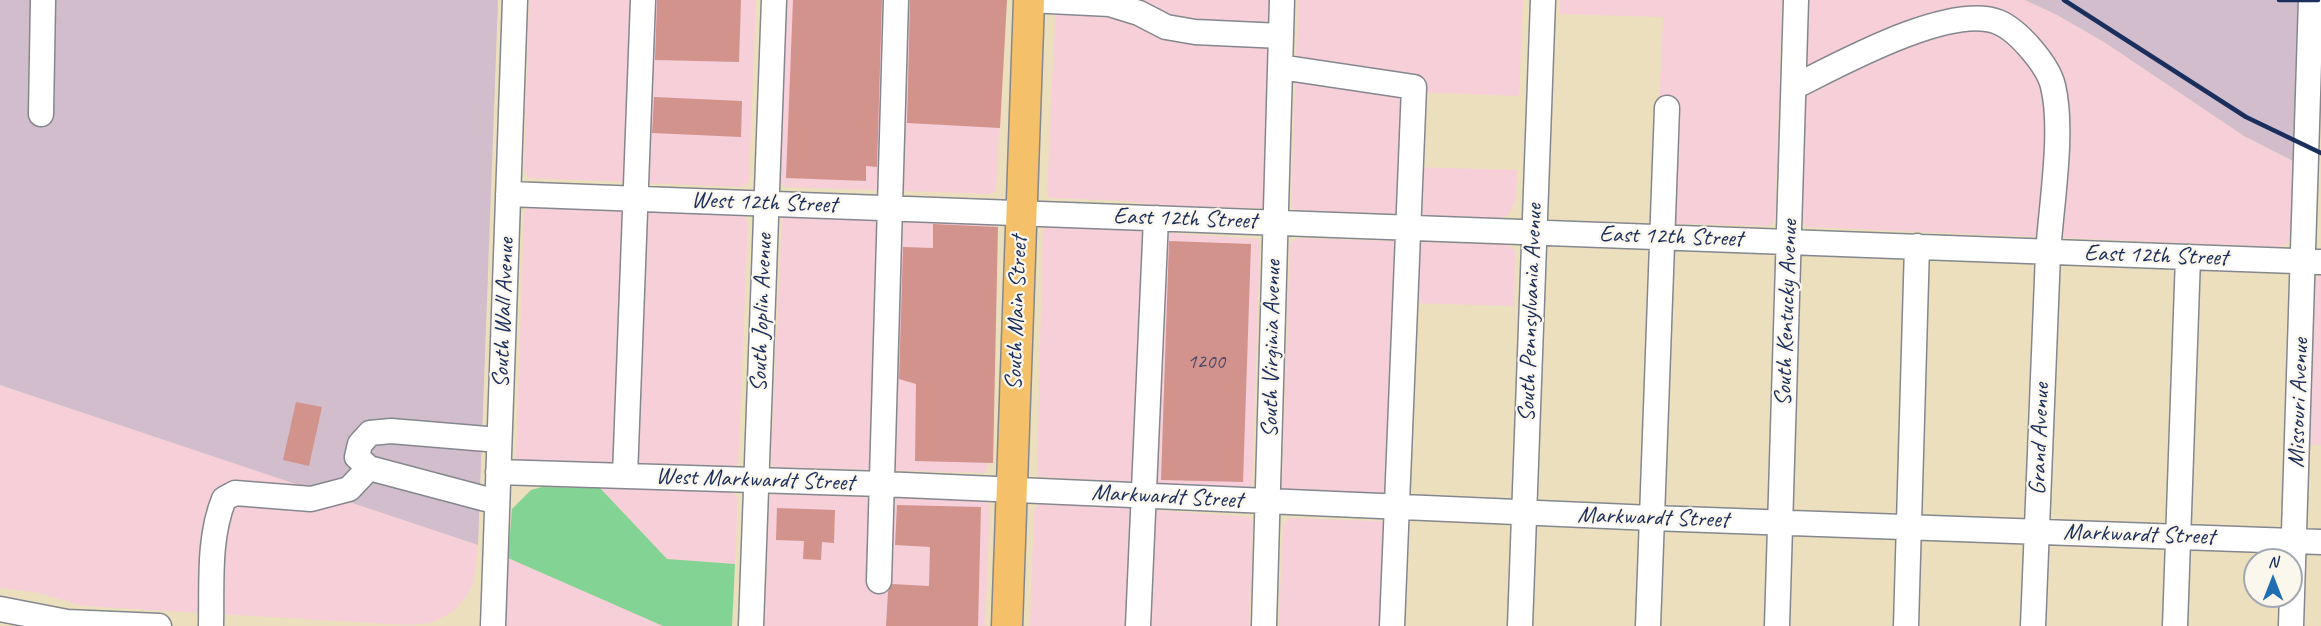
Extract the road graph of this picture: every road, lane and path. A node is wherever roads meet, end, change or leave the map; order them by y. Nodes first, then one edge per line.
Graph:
1 (43, 0) edge
2 (515, 0) edge
3 (643, 0) edge
4 (774, 0) edge
5 (896, 0) edge
6 (1029, 0) edge
7 (1282, 0) edge
8 (1543, 0) edge
9 (1796, 0) edge
10 (2311, 0) edge
11 (1281, 36) junction
12 (1280, 67) junction
13 (1794, 87) junction
14 (1668, 108) dead end
15 (41, 114) dead end
16 (508, 194) junction
17 (635, 198) junction
18 (766, 202) junction
19 (888, 208) junction
20 (1020, 213) junction
21 (1156, 218) junction
22 (1275, 223) junction
23 (1409, 227) junction
24 (1533, 231) junction
25 (1663, 236) junction
26 (1789, 242) junction
27 (1917, 246) junction
28 (2048, 252) junction
29 (2188, 257) junction
30 (2312, 262) edge
31 (500, 440) junction
32 (369, 468) junction
33 (498, 472) junction
34 (625, 476) junction
35 (756, 480) junction
36 (882, 484) junction
37 (1012, 490) junction
38 (1143, 496) junction
39 (1268, 501) junction
40 (497, 502) junction
41 (1397, 507) junction
42 (1524, 513) junction
43 (1652, 518) junction
44 (1780, 522) junction
45 (1909, 527) junction
46 (2036, 531) junction
47 (2178, 536) junction
48 (2294, 541) junction
49 (2321, 542) edge
50 (879, 581) dead end
51 (0, 609) edge
52 (67, 624) edge
53 (40, 626) edge
54 (159, 626) edge
55 (211, 626) edge
56 (493, 626) edge
57 (751, 626) edge
58 (1007, 626) edge
59 (1138, 626) edge
60 (1264, 626) edge
61 (1392, 626) edge
62 (1520, 626) edge
63 (1648, 626) edge
64 (1777, 626) edge
65 (1905, 626) edge
66 (2033, 626) edge
67 (2175, 626) edge
68 (2291, 626) edge

1 - 15 street
2 - 16 street, South Wall Avenue
3 - 17 street
4 - 18 street, South Joplin Avenue
5 - 19 street
6 - 11 street
6 - 20 main road, South Main Street
7 - 11 street, South Virginia Avenue
8 - 24 street, South Pennsylvania Avenue
9 - 13 street, South Kentucky Avenue
10 - 30 street, Missouri Avenue
11 - 12 street, South Virginia Avenue
12 - 22 street, South Virginia Avenue
12 - 23 street
13 - 26 street, South Kentucky Avenue
13 - 28 street, Grand Avenue
14 - 25 street
16 - 17 street, West 12th Street
16 - 31 street, South Wall Avenue
17 - 18 street, West 12th Street
17 - 34 street
18 - 19 street, West 12th Street
18 - 35 street, South Joplin Avenue
19 - 20 street, West 12th Street
19 - 36 street
20 - 21 street, East 12th Street
20 - 37 main road, South Main Street
21 - 22 street, East 12th Street
21 - 38 street
22 - 23 street, East 12th Street
22 - 39 street, South Virginia Avenue
23 - 24 street, East 12th Street
23 - 41 street
24 - 25 street, East 12th Street
24 - 42 street, South Pennsylvania Avenue
25 - 26 street, East 12th Street
25 - 43 street
26 - 27 street, East 12th Street
26 - 44 street, South Kentucky Avenue
27 - 28 street, East 12th Street
27 - 45 street
28 - 29 street, East 12th Street
28 - 46 street, Grand Avenue
29 - 30 street, East 12th Street
29 - 47 street
30 - 48 street, Missouri Avenue
31 - 32 street
31 - 33 street, South Wall Avenue
32 - 40 street
32 - 55 street
33 - 34 street, West Markwardt Street
33 - 40 street, South Wall Avenue
34 - 35 street, West Markwardt Street
35 - 36 street, West Markwardt Street
35 - 57 street, South Joplin Avenue
36 - 37 street, West Markwardt Street
36 - 50 street
37 - 38 street, Markwardt Street
37 - 58 main road, South Main Street
38 - 39 street, Markwardt Street
38 - 59 street
39 - 41 street, Markwardt Street
39 - 60 street, South Virginia Avenue
40 - 56 street, South Wall Avenue
41 - 42 street, Markwardt Street
41 - 61 street
42 - 43 street, Markwardt Street
42 - 62 street, South Pennsylvania Avenue
43 - 44 street, Markwardt Street
43 - 63 street
44 - 45 street, Markwardt Street
44 - 64 street, South Kentucky Avenue
45 - 46 street, Markwardt Street
45 - 65 street
46 - 47 street, Markwardt Street
46 - 66 street, Grand Avenue
47 - 48 street, Markwardt Street
47 - 67 street
48 - 49 street, Markwardt Street
48 - 68 street, Missouri Avenue
51 - 52 street
52 - 53 street
52 - 54 street

